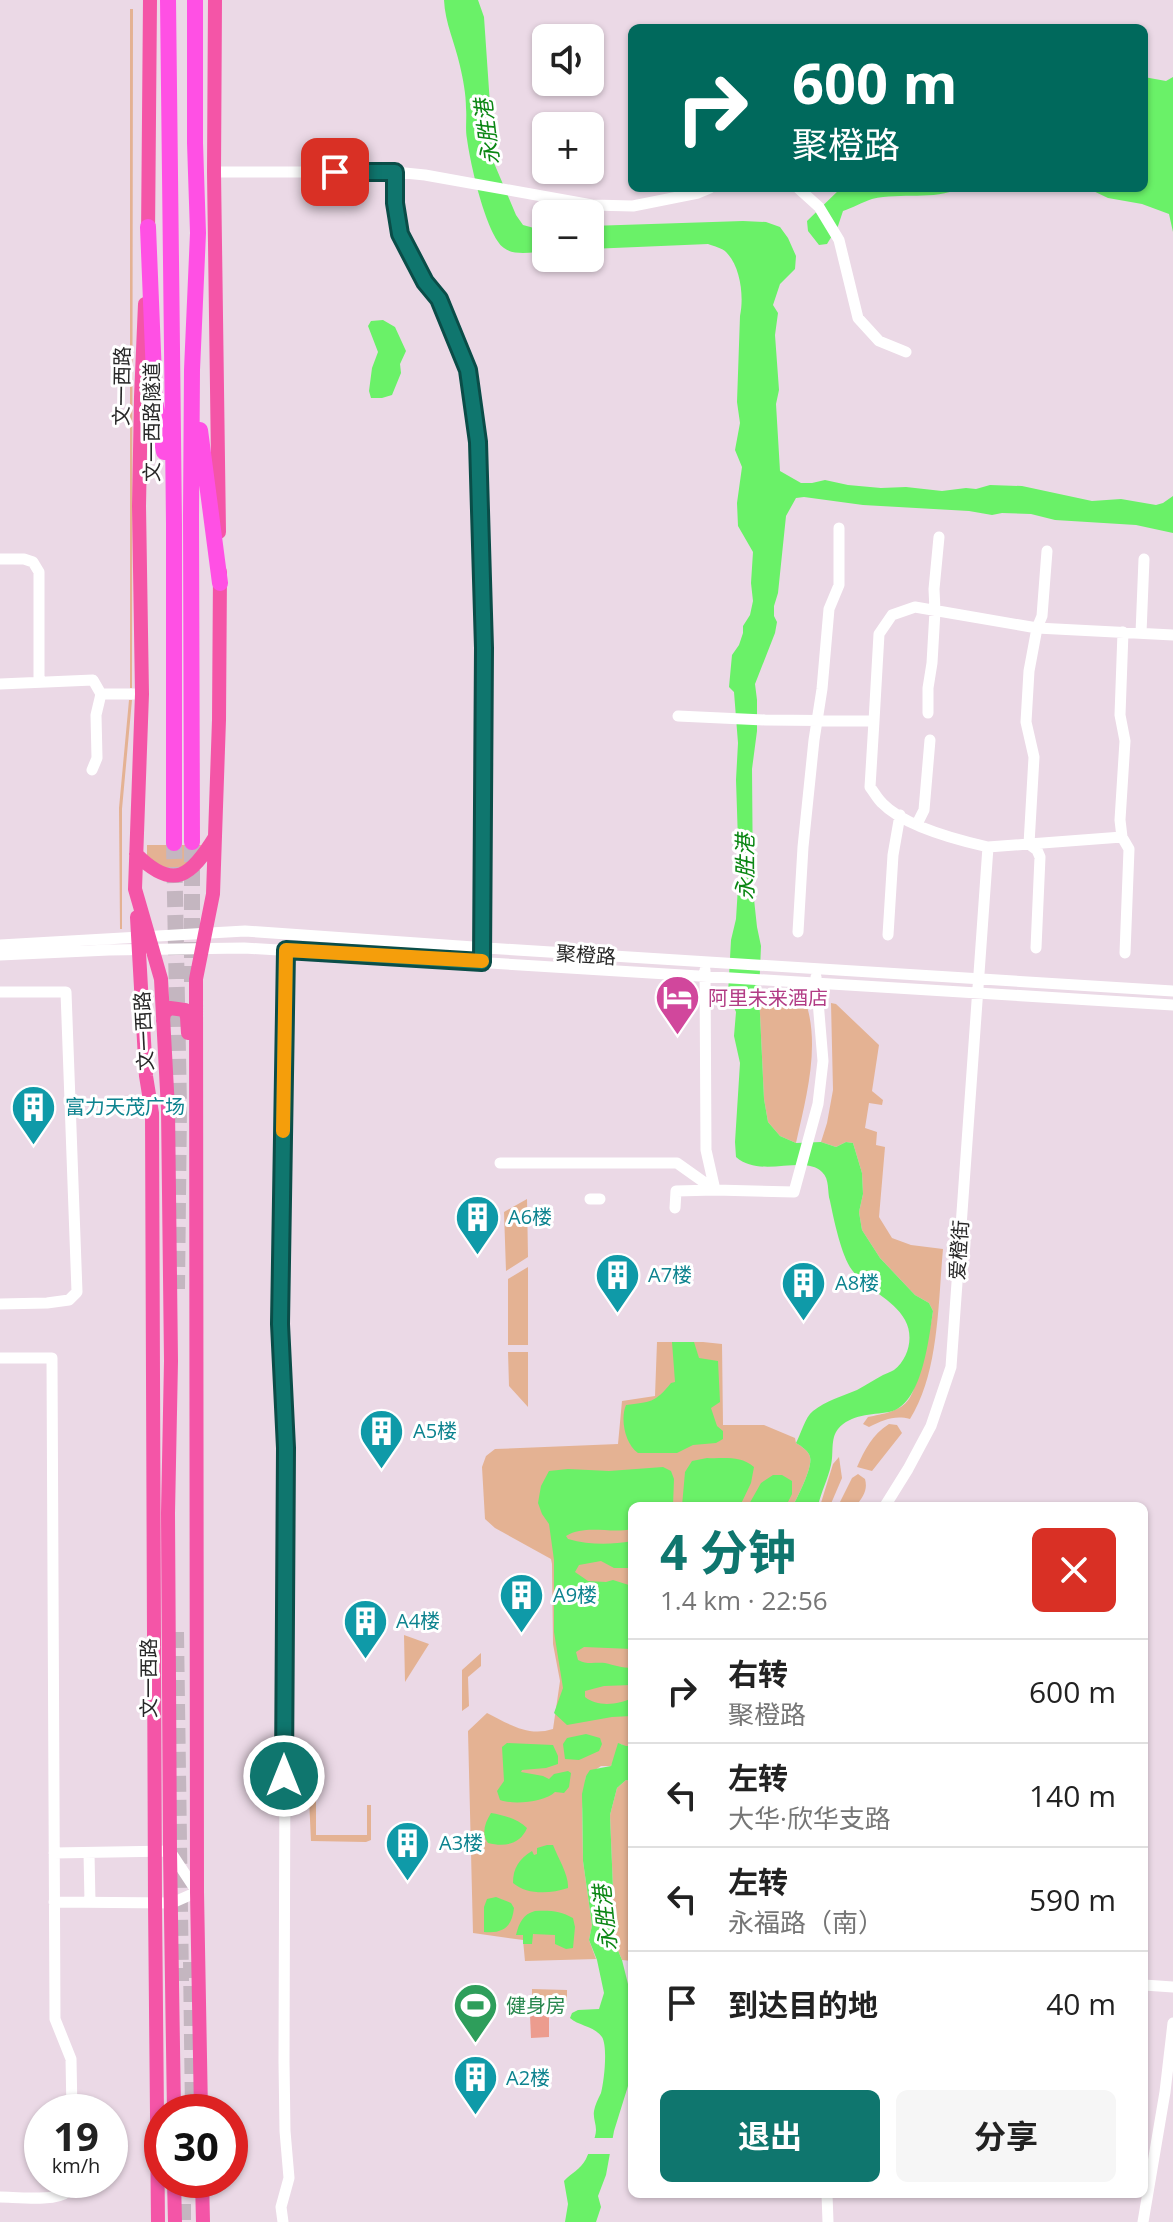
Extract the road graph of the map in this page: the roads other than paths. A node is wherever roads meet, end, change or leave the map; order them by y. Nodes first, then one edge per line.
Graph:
1 (150, 0) edge
2 (168, 0) edge
3 (195, 0) edge
4 (215, 0) edge
5 (214, 172) junction
6 (395, 172) junction
7 (700, 192) edge
8 (802, 192) edge
9 (148, 227) junction
10 (906, 352) dead end
11 (192, 370) junction
12 (172, 492) junction
13 (839, 528) dead end
14 (939, 537) dead end
15 (1047, 551) dead end
16 (0, 559) edge
17 (1144, 559) dead end
18 (220, 583) junction
19 (935, 611) junction
20 (1037, 628) junction
21 (1123, 632) junction
22 (1141, 633) junction
23 (1173, 635) edge
24 (39, 682) junction
25 (0, 684) edge
26 (101, 694) junction
27 (142, 694) junction
28 (928, 713) dead end
29 (678, 716) dead end
30 (817, 721) junction
31 (874, 721) junction
32 (930, 740) dead end
33 (92, 770) dead end
34 (900, 815) junction
35 (917, 824) junction
36 (215, 836) junction
37 (1122, 837) junction
38 (192, 842) tunnel mouth
39 (174, 843) tunnel mouth
40 (1029, 844) junction
41 (988, 847) junction
42 (136, 854) junction
43 (798, 932) dead end
44 (205, 933) junction
45 (888, 935) dead end
46 (144, 943) junction
47 (0, 945) edge
48 (203, 948) junction
49 (482, 948) junction
50 (1036, 948) dead end
51 (286, 950) junction
52 (1125, 953) dead end
53 (0, 955) edge
54 (482, 962) junction
55 (705, 962) junction
56 (815, 969) junction
57 (705, 977) junction
58 (978, 979) junction
59 (816, 983) junction
60 (1173, 991) edge
61 (0, 992) edge
62 (977, 993) junction
63 (1173, 1005) edge
64 (163, 1021) junction
65 (197, 1117) junction
66 (500, 1163) dead end
67 (715, 1190) junction
68 (675, 1208) dead end
69 (0, 1304) edge
70 (0, 1358) edge
71 (169, 1452) junction
72 (155, 1501) junction
73 (887, 1502) edge
74 (163, 1851) junction
75 (54, 1853) junction
76 (89, 1853) junction
77 (197, 1892) junction
78 (54, 1902) junction
79 (90, 1902) junction
80 (155, 1902) junction
81 (172, 1903) junction
82 (1148, 1985) edge
83 (1173, 1987) edge
84 (1173, 2023) edge
85 (173, 2057) junction
86 (1169, 2093) edge
87 (72, 2094) edge
88 (158, 2094) edge
89 (161, 2094) edge
90 (174, 2094) edge
91 (201, 2094) edge
92 (0, 2197) edge
93 (24, 2197) edge
94 (1148, 2197) edge
95 (158, 2198) edge
96 (174, 2198) edge
97 (202, 2198) edge
98 (827, 2198) edge
99 (1148, 2198) edge
100 (158, 2222) edge
101 (175, 2222) edge
102 (203, 2222) edge
103 (283, 2222) edge
104 (828, 2222) edge
105 (1143, 2222) edge

1 - 9 main road, 文一西路
2 - 12 highway, 文一西路隧道
3 - 11 highway, 文一西路隧道
4 - 5 main road
5 - 6 street
5 - 18 main road
6 - 7 street
6 - 49 street
8 - 10 street
9 - 12 highway
9 - 27 main road, 文一西路
11 - 18 highway
11 - 38 highway, 文一西路隧道
12 - 39 highway, 文一西路隧道
13 - 30 street
14 - 19 street
15 - 20 street
16 - 24 street
17 - 22 street
18 - 36 main road
19 - 20 street
19 - 28 street
19 - 31 street
20 - 21 street
20 - 40 street
21 - 22 street
21 - 37 street
22 - 23 street
24 - 25 street
24 - 26 street
26 - 27 street
26 - 33 street
27 - 42 main road, 文一西路
29 - 30 street
30 - 31 street
30 - 43 street
31 - 34 street
32 - 35 street
34 - 35 street
34 - 45 street
35 - 41 street
36 - 42 main road
36 - 44 main road
37 - 40 street
37 - 52 street
40 - 41 street
40 - 50 street
41 - 58 street, 爱橙街
42 - 46 main road, 文一西路
44 - 46 street, 聚橙路
44 - 48 main road
44 - 49 street, 聚橙路
46 - 47 street, 聚橙路
46 - 48 street, 聚橙路
46 - 53 street, 聚橙路
46 - 64 main road, 文一西路
46 - 72 main road
48 - 51 street, 聚橙路
48 - 65 main road
49 - 54 street
49 - 55 street, 聚橙路
51 - 54 street, 聚橙路
51 - 103 street
54 - 57 street, 聚橙路
55 - 56 street, 聚橙路
55 - 57 street
56 - 58 street, 聚橙路
56 - 59 street
57 - 59 street, 聚橙路
57 - 67 street
58 - 60 street, 聚橙路
58 - 62 street, 爱橙街
59 - 62 street, 聚橙路
59 - 67 street
61 - 69 street
62 - 63 street, 聚橙路
62 - 73 street, 爱橙街
64 - 65 main road
64 - 71 main road, 文一西路
65 - 77 main road
66 - 67 street
67 - 68 street
70 - 75 street
71 - 72 main road
71 - 74 main road, 文一西路
72 - 74 main road
74 - 76 street
74 - 77 street
74 - 80 main road
74 - 81 main road, 文一西路
75 - 76 street
75 - 78 street
76 - 79 street
77 - 81 street
77 - 91 main road
78 - 79 street
78 - 87 street
79 - 80 street
80 - 81 street
80 - 88 main road
81 - 85 main road, 文一西路
82 - 83 street
84 - 86 street
85 - 89 main road
85 - 90 main road, 文一西路
86 - 94 street
92 - 93 street
95 - 100 main road
96 - 101 main road
97 - 102 main road
98 - 104 street
99 - 105 street

